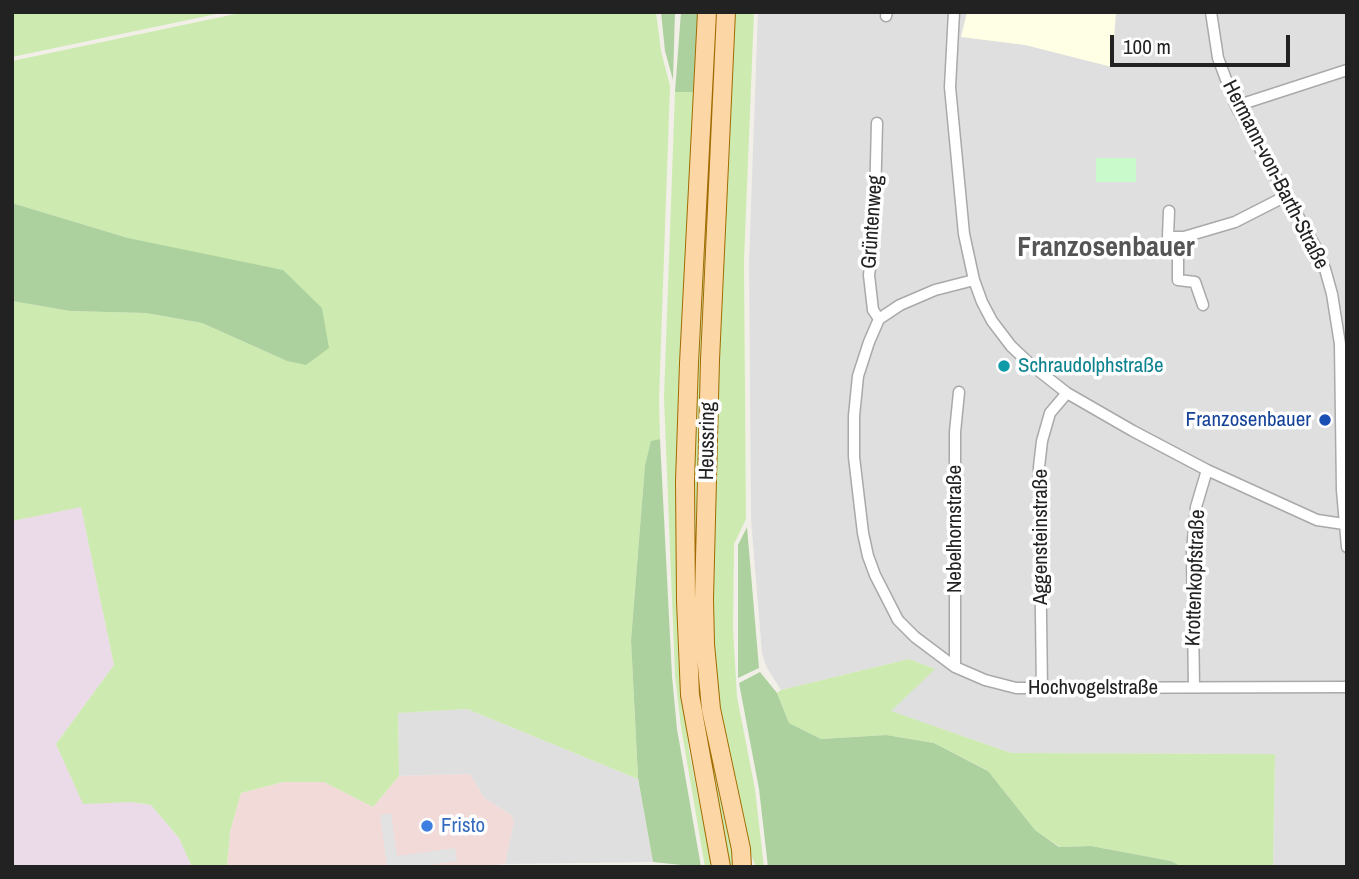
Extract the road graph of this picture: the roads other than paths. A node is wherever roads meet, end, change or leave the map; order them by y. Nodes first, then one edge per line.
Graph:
1 (707, 12) edge
2 (726, 12) edge
3 (954, 12) edge
4 (1211, 12) edge
5 (1347, 70) edge
6 (1236, 106) junction
7 (877, 123) dead end
8 (1286, 196) junction
9 (1169, 211) dead end
10 (1178, 237) junction
11 (974, 280) junction
12 (1203, 305) dead end
13 (879, 319) junction
14 (959, 392) dead end
15 (1067, 393) junction
16 (1206, 470) junction
17 (1344, 524) junction
18 (1347, 547) edge
19 (955, 667) junction
20 (1194, 687) junction
21 (1347, 687) edge
22 (1042, 690) junction
23 (741, 858) edge
24 (721, 867) edge
25 (750, 867) edge

1 - 24 main road, Heussring
2 - 23 main road, Heussring
3 - 11 street
4 - 6 street, Hermann-von-Barth-Straße
5 - 6 street
6 - 8 street, Hermann-von-Barth-Straße
7 - 13 street, Grüntenweg
8 - 10 street
8 - 17 street, Hermann-von-Barth-Straße
9 - 10 street
10 - 12 street
11 - 13 street
11 - 15 street
13 - 19 street, Hochvogelstraße
14 - 19 street, Nebelhornstraße
15 - 16 street
15 - 22 street, Aggensteinstraße
16 - 17 street
16 - 20 street, Krottenkopfstraße
17 - 18 street, Hermann-von-Barth-Straße
19 - 22 street, Hochvogelstraße
20 - 21 street, Hochvogelstraße
20 - 22 street, Hochvogelstraße
23 - 25 main road, Heussring

